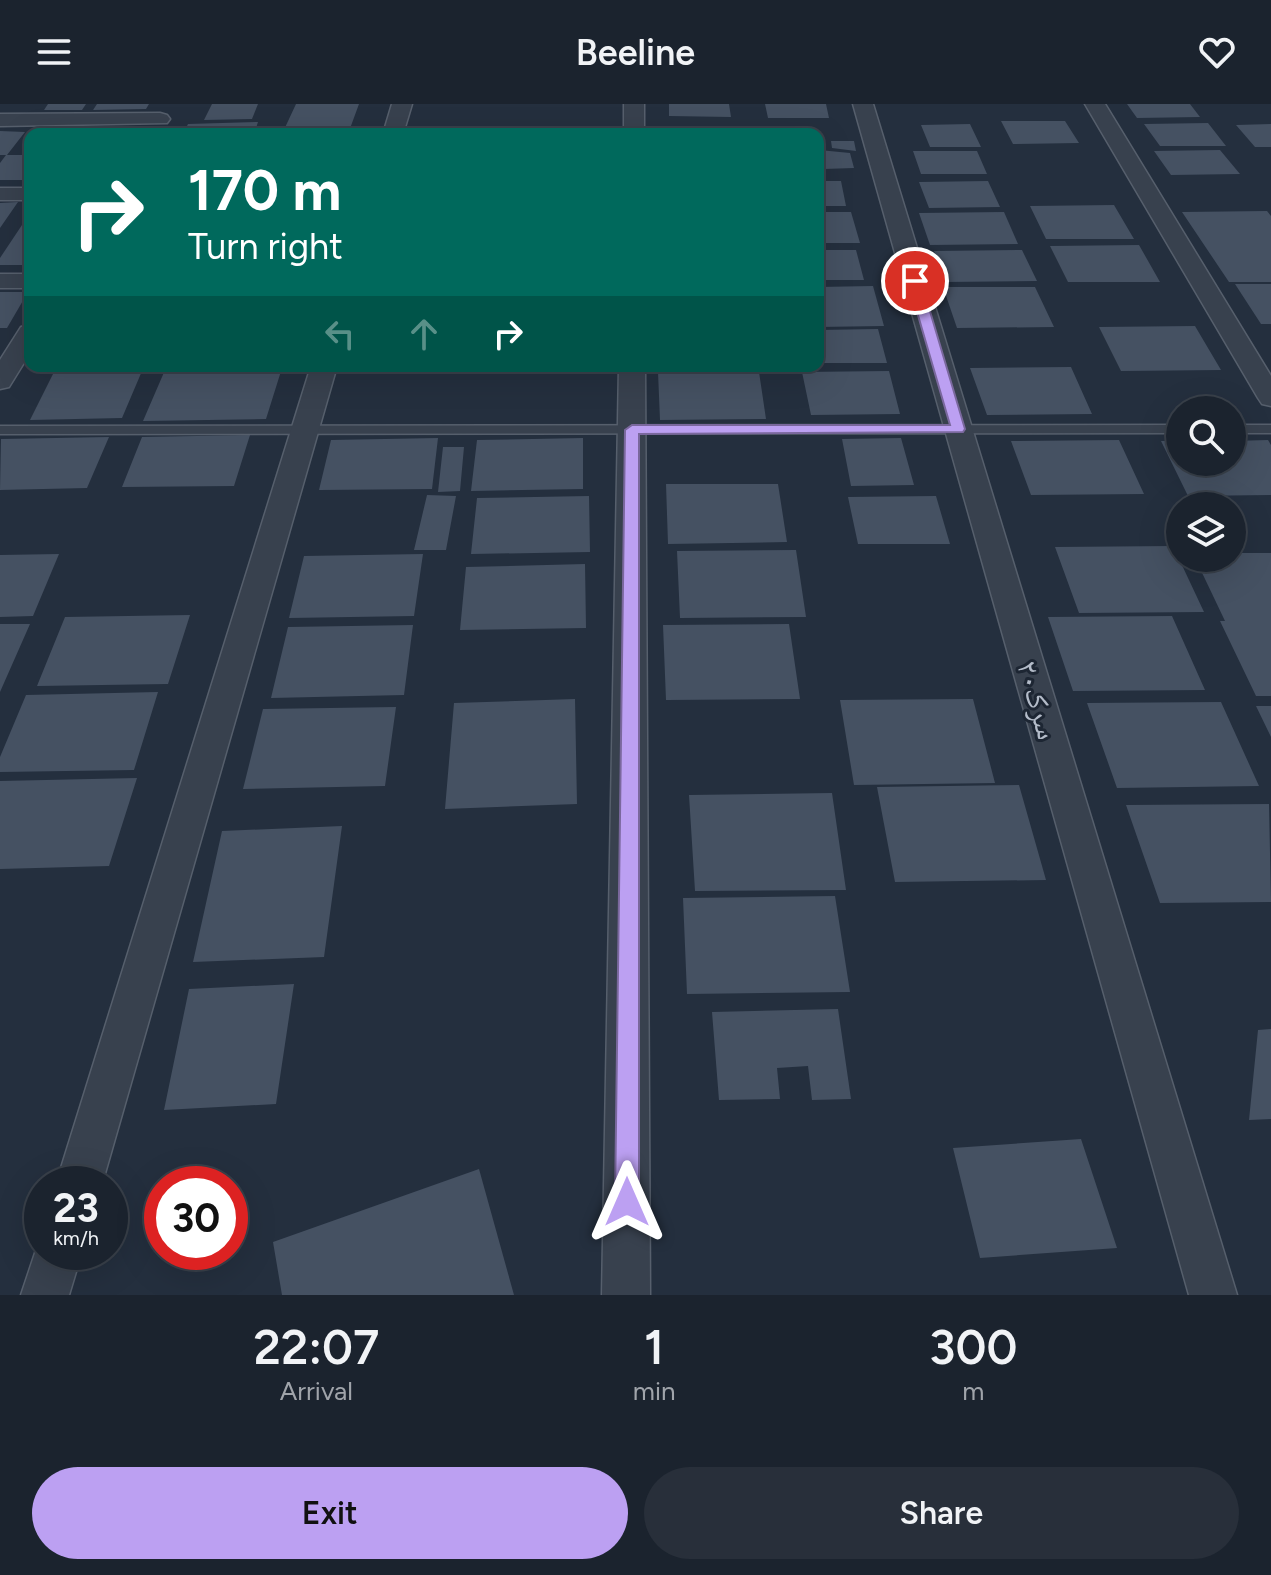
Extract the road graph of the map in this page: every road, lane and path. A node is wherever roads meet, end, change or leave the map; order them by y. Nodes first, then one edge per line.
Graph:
1 (402, 104) edge
2 (634, 104) edge
3 (863, 104) edge
4 (1095, 104) edge
5 (160, 119) edge
6 (0, 120) edge
7 (395, 128) edge
8 (634, 128) edge
9 (0, 194) edge
10 (24, 194) edge
11 (0, 281) edge
12 (24, 281) edge
13 (24, 342) edge
14 (322, 372) edge
15 (632, 372) edge
16 (0, 381) edge
17 (1271, 398) edge
18 (958, 429) junction
19 (1166, 429) edge
20 (1246, 429) edge
21 (1271, 429) edge
22 (0, 430) edge
23 (305, 430) junction
24 (632, 430) junction
25 (84, 1166) edge
26 (53, 1270) edge
27 (45, 1295) edge
28 (626, 1295) edge
29 (1213, 1295) edge

1 - 7 street
2 - 8 street
3 - 18 street, سرک۲۰
4 - 17 street
5 - 6 street
9 - 10 street
11 - 12 street
13 - 16 street
14 - 23 street
15 - 24 street
18 - 19 lane
18 - 24 lane
18 - 29 street, سرک۲۰
20 - 21 lane
22 - 23 lane
23 - 24 lane
23 - 25 street
24 - 28 street
26 - 27 street

